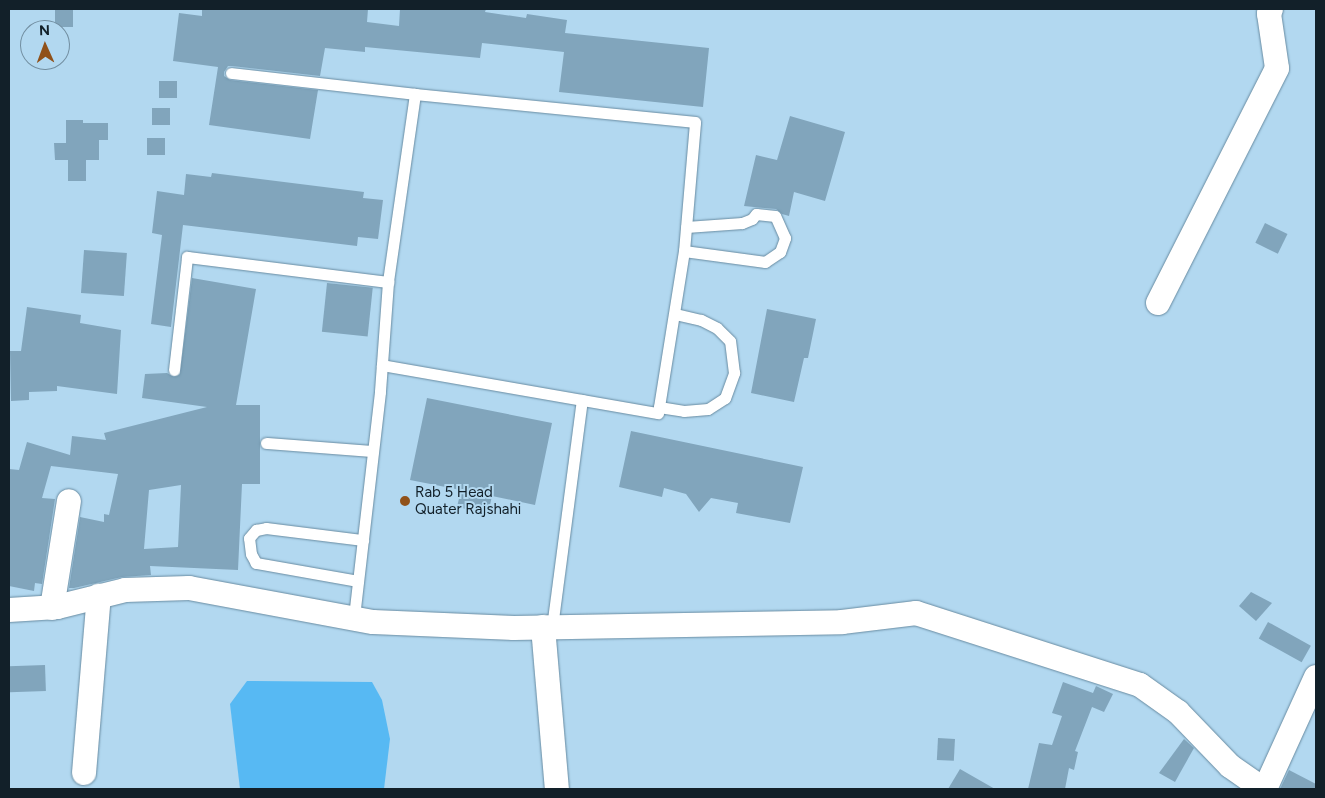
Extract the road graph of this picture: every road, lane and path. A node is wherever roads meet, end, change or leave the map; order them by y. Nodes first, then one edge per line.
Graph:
1 (1271, 9) edge
2 (231, 73) dead end
3 (415, 94) junction
4 (686, 227) junction
5 (684, 250) junction
6 (388, 282) junction
7 (1158, 303) dead end
8 (675, 314) junction
9 (382, 365) junction
10 (174, 370) dead end
11 (582, 400) junction
12 (659, 407) junction
13 (266, 443) dead end
14 (373, 451) junction
15 (69, 502) dead end
16 (363, 540) junction
17 (358, 581) junction
18 (99, 596) junction
19 (52, 608) junction
20 (9, 610) edge
21 (354, 618) junction
22 (547, 627) junction
23 (1316, 677) edge
24 (84, 773) dead end
25 (557, 789) edge
26 (1264, 789) edge

1 - 7 street
2 - 3 lane
3 - 4 lane
3 - 6 lane
4 - 5 lane
4 - 5 lane
5 - 8 lane
6 - 9 lane
6 - 10 lane
8 - 12 lane
8 - 12 lane
9 - 11 lane
9 - 14 lane
11 - 12 lane
11 - 22 lane
13 - 14 lane
14 - 16 lane
15 - 19 street
16 - 17 lane
16 - 17 lane
17 - 21 lane
18 - 19 street
18 - 21 street
18 - 24 street
19 - 20 street
21 - 22 street
22 - 25 street
22 - 26 street
23 - 26 street

